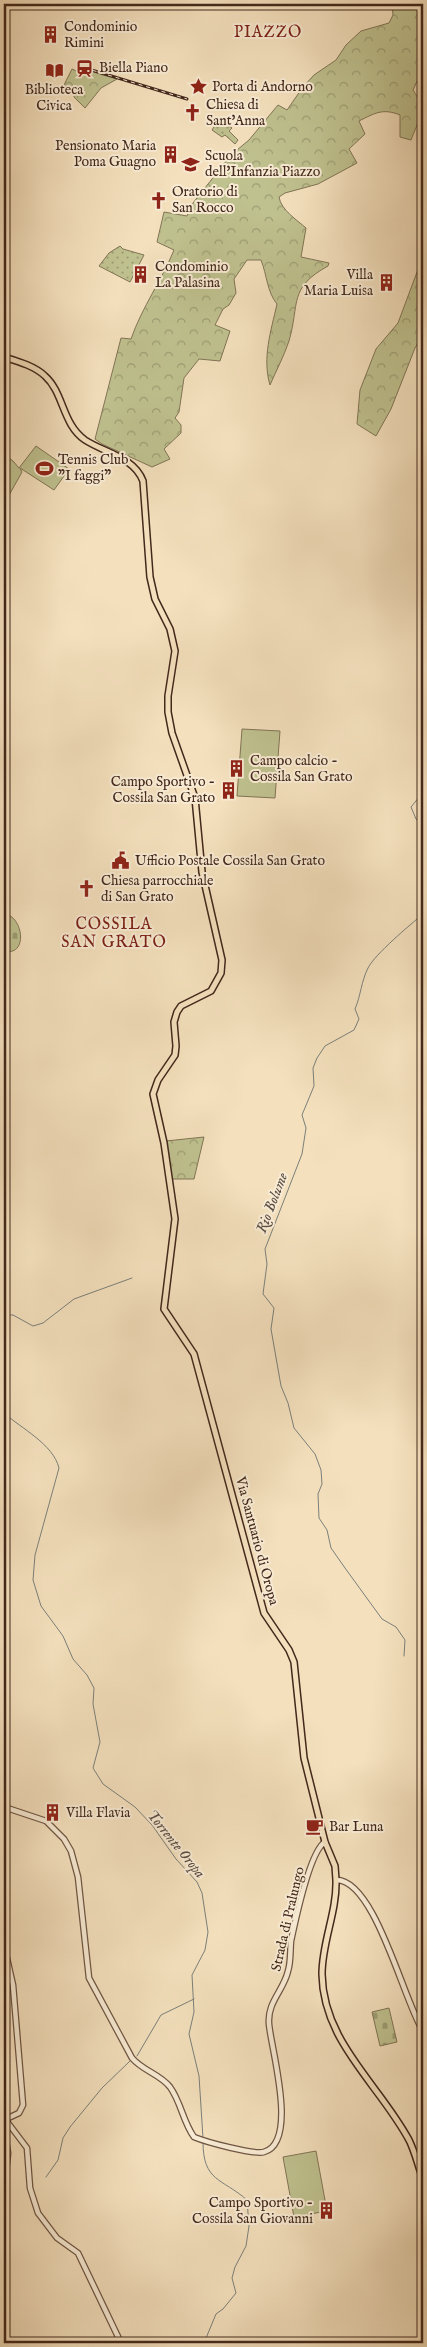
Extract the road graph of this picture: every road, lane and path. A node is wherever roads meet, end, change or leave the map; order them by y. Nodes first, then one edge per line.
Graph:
1 (4, 357) edge
2 (4, 1807) edge
3 (325, 1842) junction
4 (336, 1880) junction
5 (4, 1945) edge
6 (423, 2031) edge
7 (4, 2120) edge
8 (4, 2128) edge
9 (423, 2179) edge
10 (4, 2190) edge
11 (121, 2343) edge

1 - 3 main road, Via Santuario di Oropa
2 - 3 street, Strada di Pralungo
3 - 4 main road, Via Santuario di Oropa
4 - 6 street
4 - 9 main road, Via Santuario di Oropa
5 - 7 street
7 - 11 street
8 - 10 street

